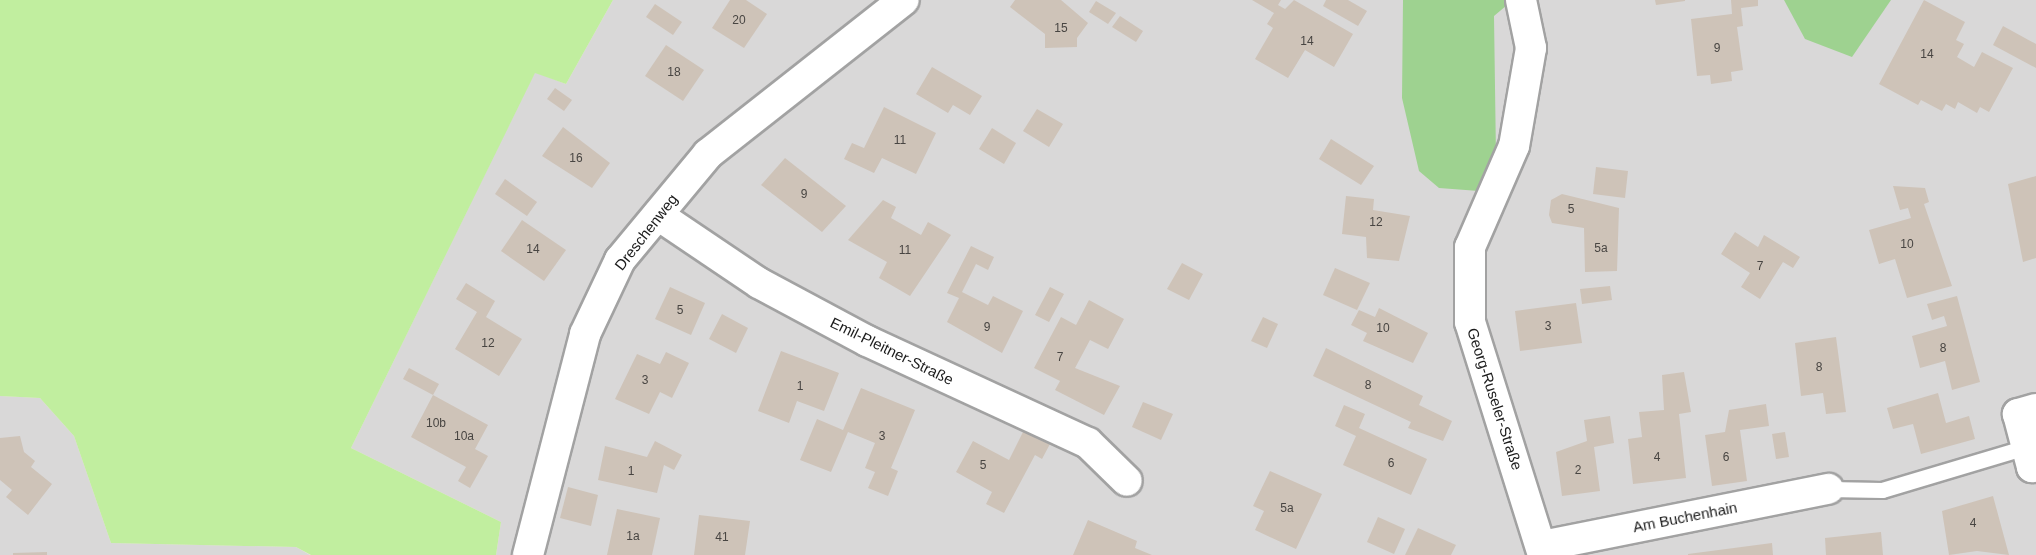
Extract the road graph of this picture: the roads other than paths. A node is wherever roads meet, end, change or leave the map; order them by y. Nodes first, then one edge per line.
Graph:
1 (904, 0) edge
2 (1521, 0) edge
3 (658, 215) junction
4 (2036, 409) edge
5 (2031, 456) edge
6 (1127, 481) dead end
7 (1828, 489) joint
8 (1543, 550) edge
9 (528, 555) edge

1 - 3 street, Dreschenweg
2 - 8 street, Georg-Ruseler-Straße
3 - 6 street, Emil-Pleitner-Straße
3 - 9 street, Dreschenweg
4 - 5 street
5 - 7 lane
7 - 8 street, Am Buchenhain

